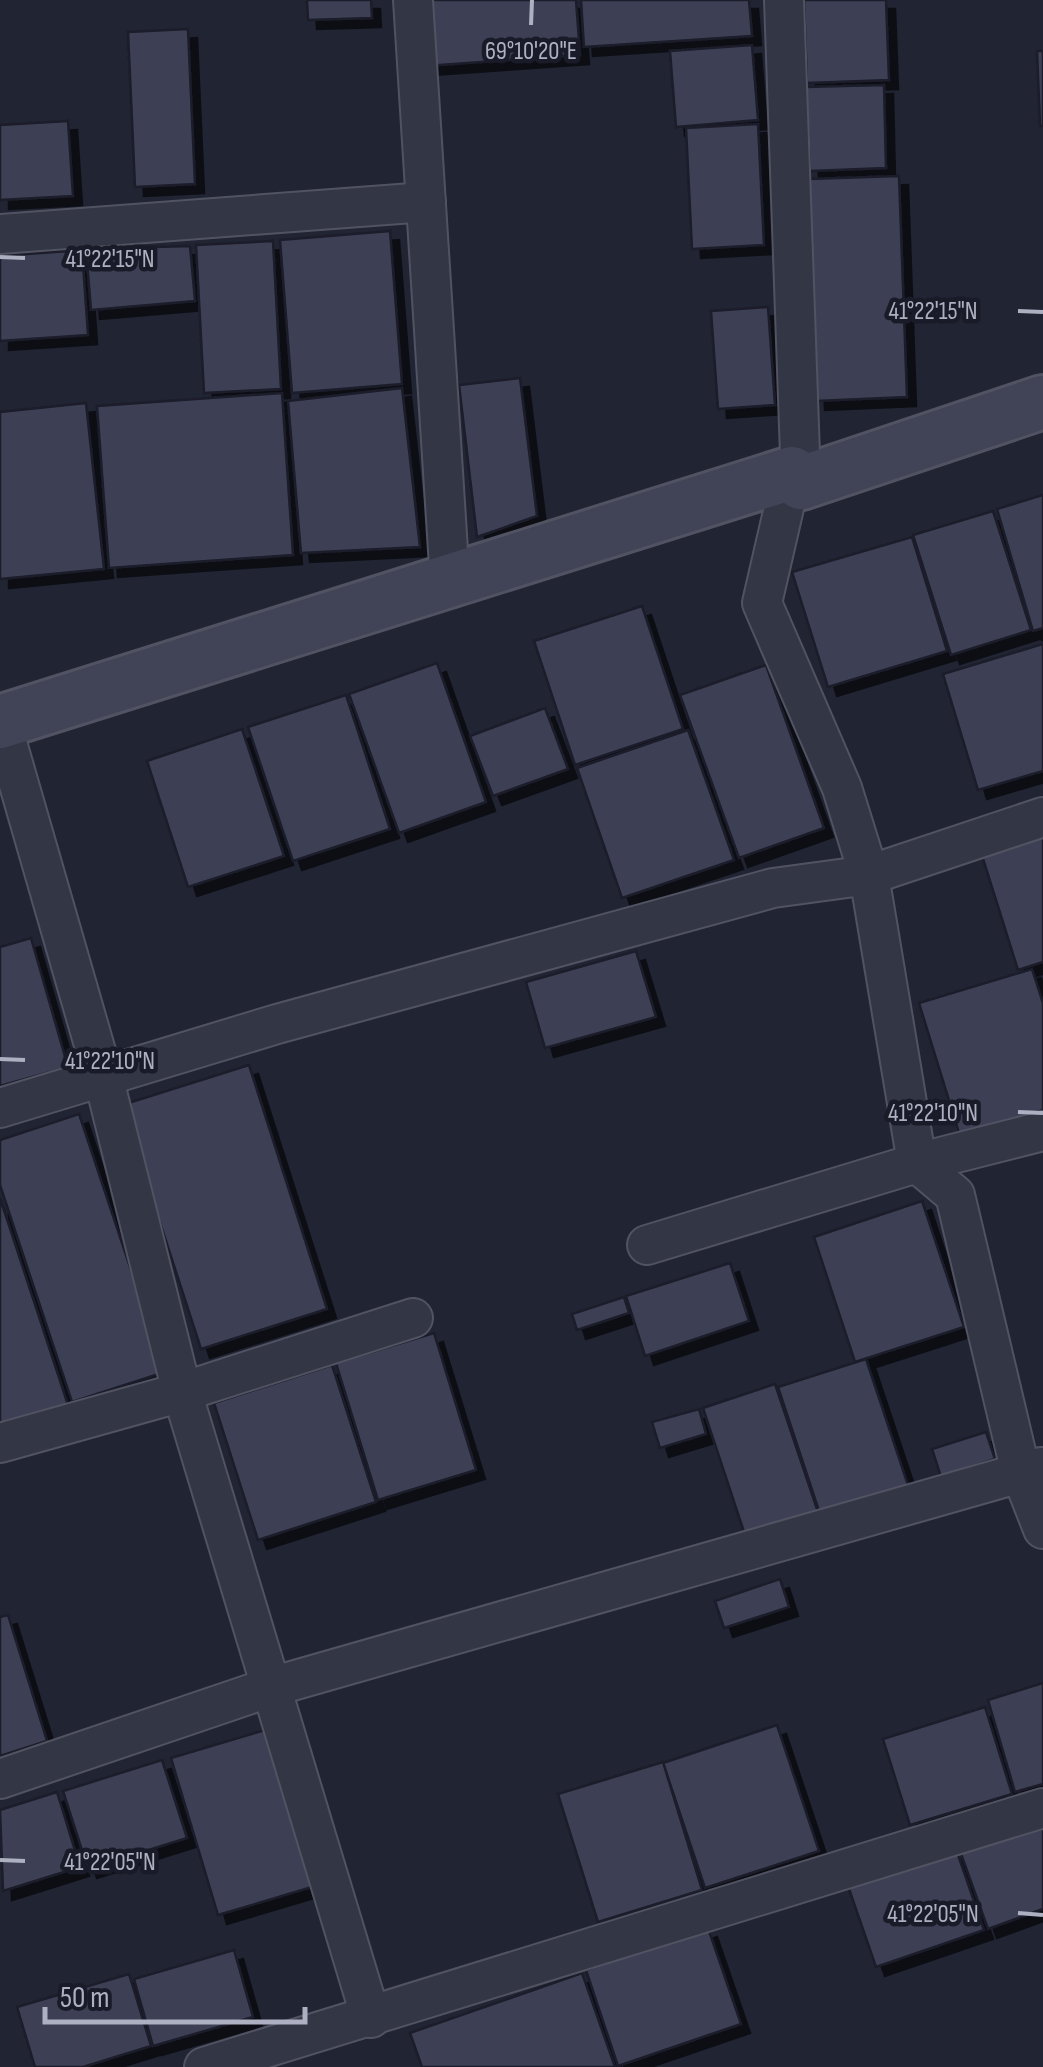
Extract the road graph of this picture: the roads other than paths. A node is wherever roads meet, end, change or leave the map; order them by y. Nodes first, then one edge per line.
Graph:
1 (413, 0) edge
2 (784, 0) edge
3 (426, 202) junction
4 (0, 234) edge
5 (1043, 402) edge
6 (796, 478) junction
7 (450, 582) junction
8 (0, 722) edge
9 (1043, 816) edge
10 (869, 875) junction
11 (103, 1076) junction
12 (0, 1108) edge
13 (1043, 1131) edge
14 (917, 1163) junction
15 (647, 1245) dead end
16 (414, 1318) dead end
17 (182, 1392) junction
18 (0, 1442) edge
19 (1032, 1470) edge
20 (1043, 1529) edge
21 (271, 1687) junction
22 (0, 1779) edge
23 (1043, 1808) edge
24 (372, 2018) junction
25 (204, 2067) edge

1 - 3 street
2 - 6 street
3 - 4 street
3 - 7 street
5 - 6 street
6 - 7 street
6 - 10 street
7 - 8 street
8 - 11 street
9 - 10 street
10 - 11 street
10 - 14 street
11 - 12 street
11 - 17 street
13 - 14 street
14 - 15 street
14 - 19 street
16 - 17 street
17 - 18 street
17 - 21 street
19 - 20 street
19 - 21 street
21 - 22 street
21 - 24 street
23 - 24 street
24 - 25 street

